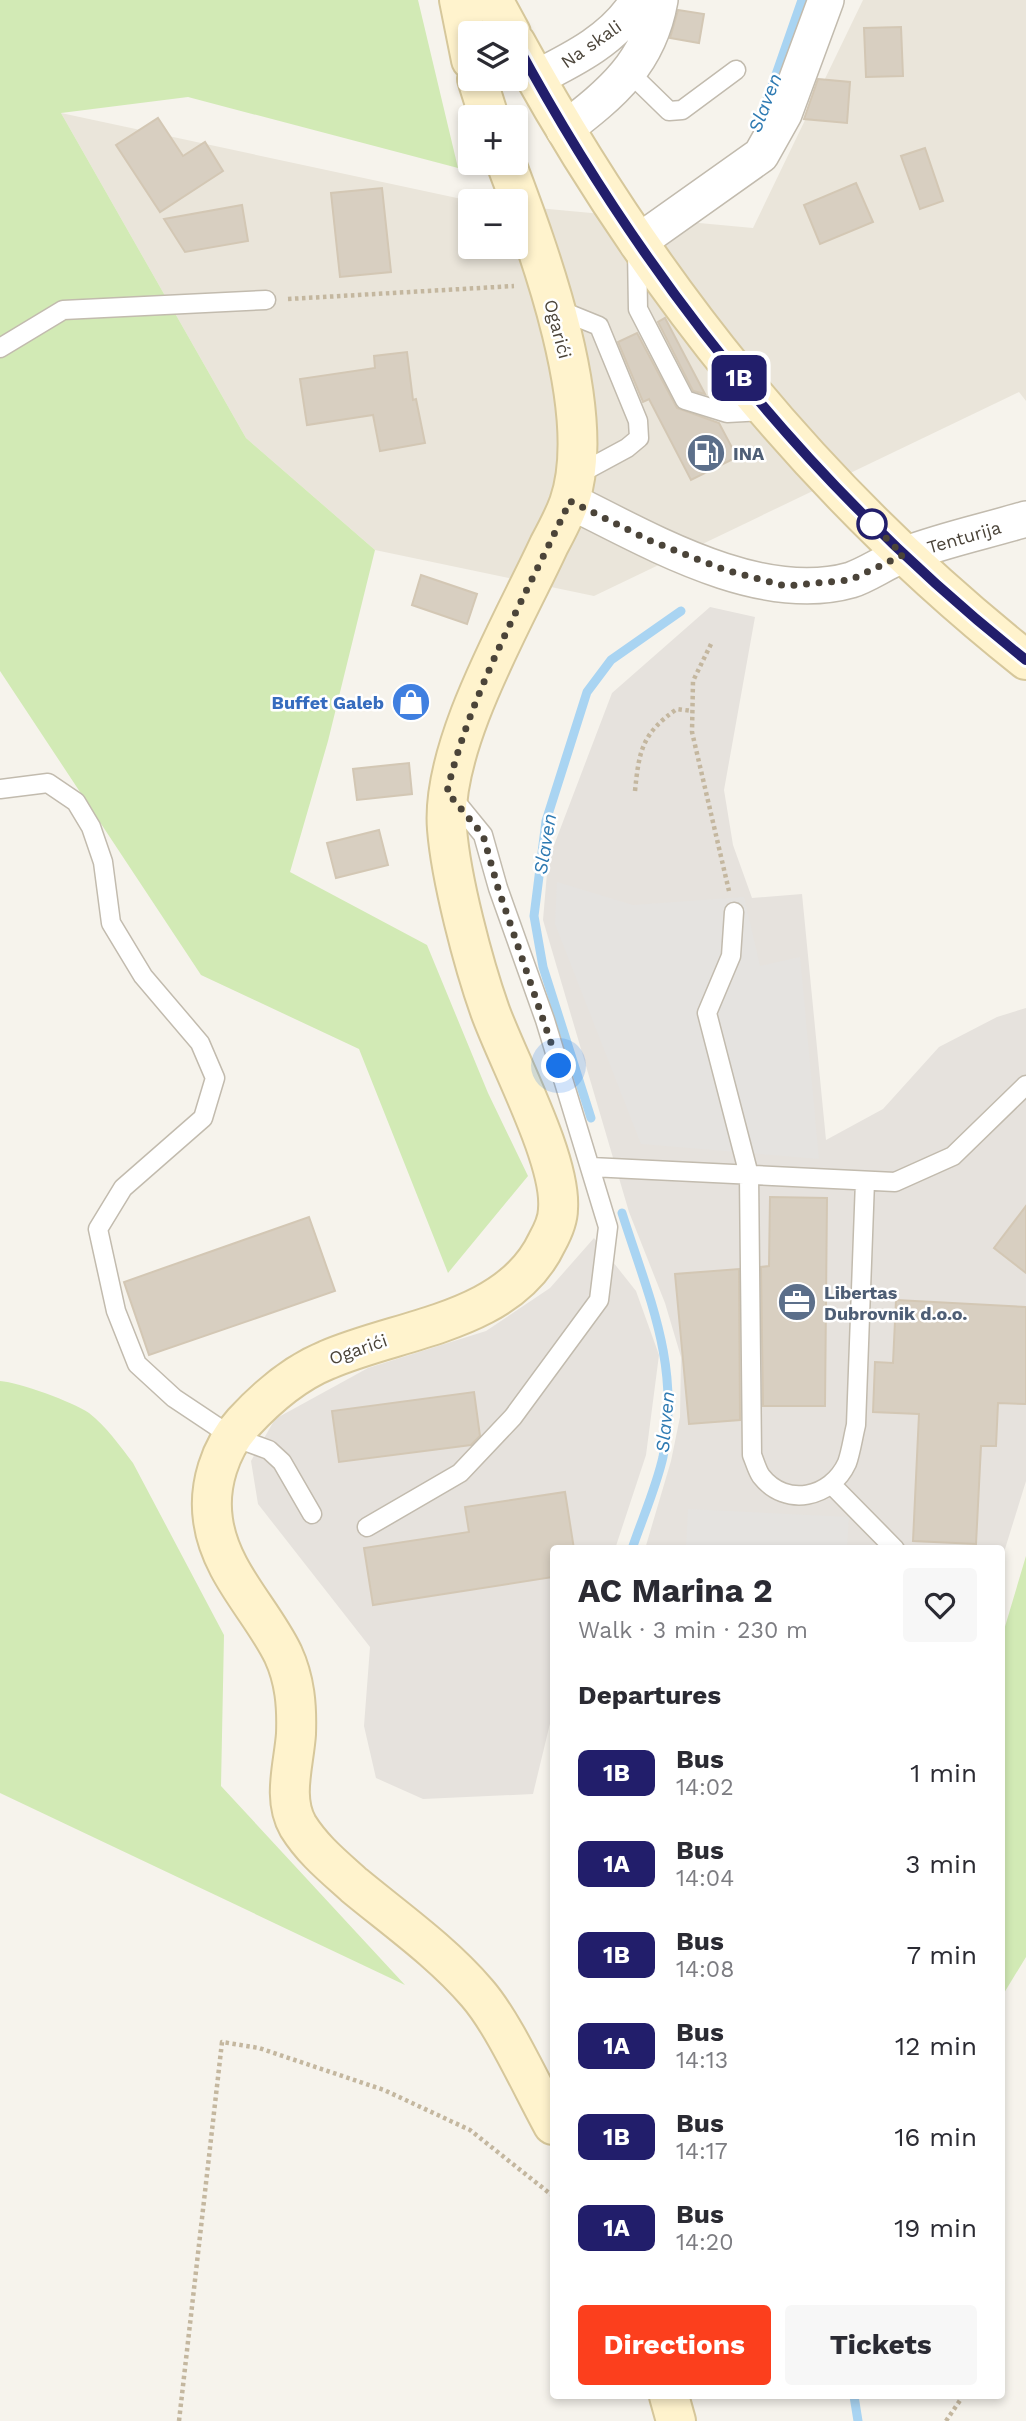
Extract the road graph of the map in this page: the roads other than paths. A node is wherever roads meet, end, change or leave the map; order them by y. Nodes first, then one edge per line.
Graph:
1 (459, 0) edge
2 (493, 0) edge
3 (638, 0) edge
4 (660, 0) edge
5 (826, 0) edge
6 (463, 21) edge
7 (504, 21) edge
8 (528, 64) edge
9 (736, 70) dead end
10 (630, 73) junction
11 (536, 78) junction
12 (564, 130) junction
13 (511, 175) edge
14 (637, 243) junction
15 (550, 296) junction
16 (266, 300) road end
17 (0, 348) edge
18 (765, 411) junction
19 (572, 489) junction
20 (1026, 519) edge
21 (903, 555) junction
22 (1026, 660) edge
23 (0, 789) edge
24 (447, 792) junction
25 (734, 912) road end
26 (1026, 1086) edge
27 (591, 1167) junction
28 (749, 1175) junction
29 (865, 1181) junction
30 (231, 1436) junction
31 (831, 1484) junction
32 (312, 1514) dead end
33 (366, 1527) dead end
34 (891, 1545) edge
35 (550, 2120) edge
36 (670, 2399) edge
37 (677, 2421) edge

1 - 6 street
2 - 7 street
3 - 11 street, Na skali
4 - 10 street, Na skali
5 - 14 street
8 - 11 street
9 - 10 lane
10 - 12 street, Na skali
11 - 12 street
12 - 14 street
13 - 15 street, Ogarići
14 - 18 street
14 - 18 lane
15 - 19 street, Ogarići
15 - 19 lane
16 - 17 lane
18 - 21 street
19 - 21 street
19 - 24 street, Ogarići
20 - 21 street, Tenturija
21 - 22 street
23 - 30 lane
24 - 27 lane
24 - 30 street, Ogarići
25 - 28 lane
26 - 29 lane
27 - 28 lane
27 - 33 lane
28 - 29 lane
28 - 31 lane
29 - 31 lane
30 - 32 lane
30 - 35 street
31 - 34 lane
36 - 37 street

